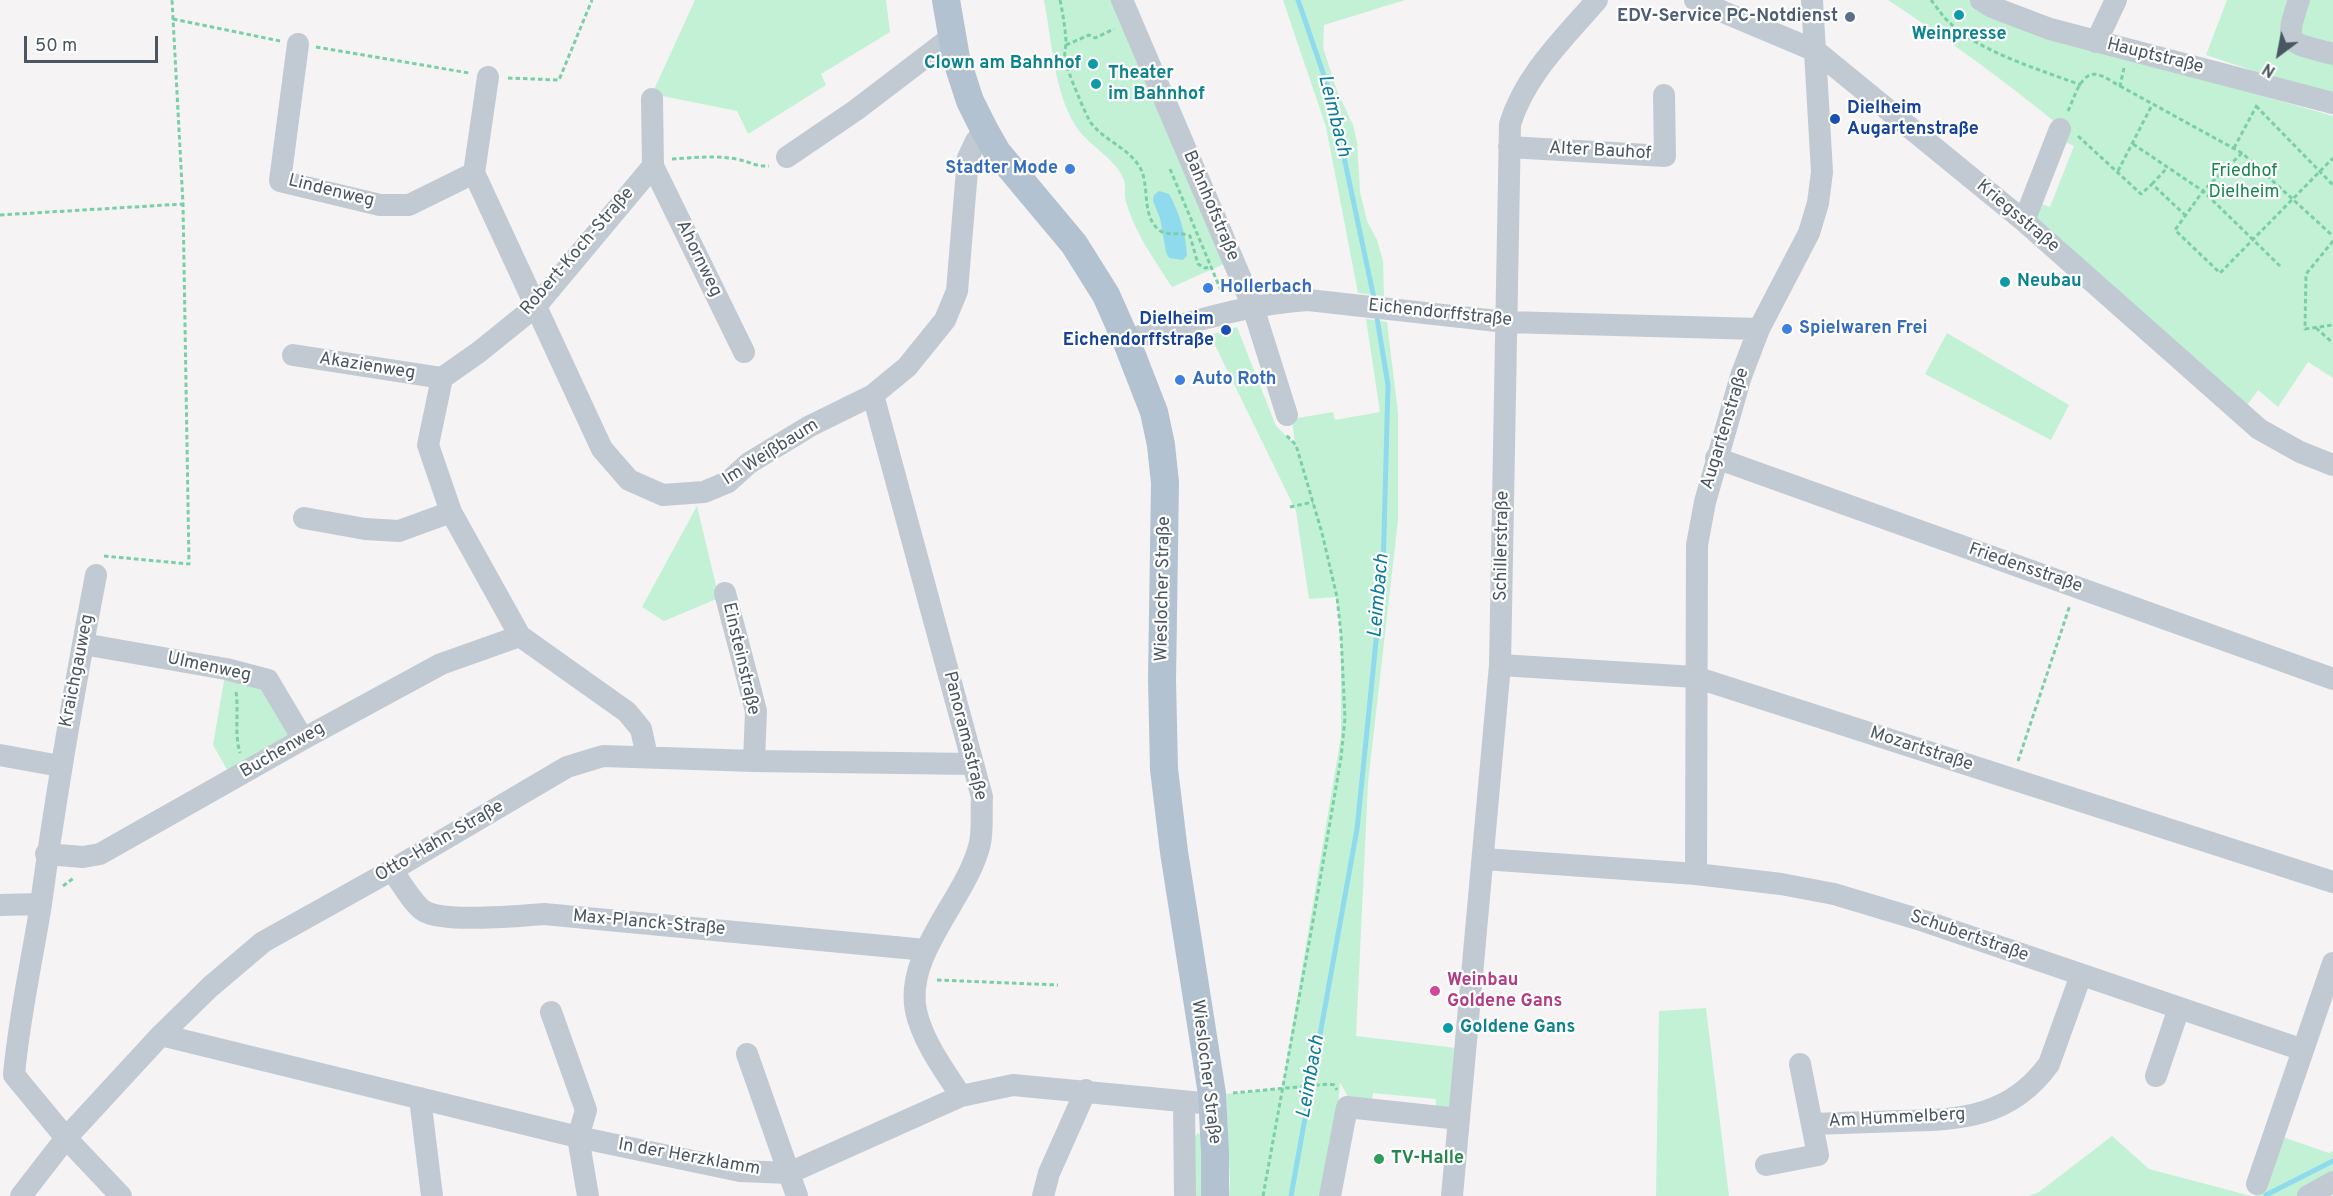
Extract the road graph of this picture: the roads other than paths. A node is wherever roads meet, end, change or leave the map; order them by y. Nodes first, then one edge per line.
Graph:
1 (946, 0) edge
2 (1122, 0) edge
3 (1597, 0) edge
4 (1695, 0) edge
5 (1812, 0) edge
6 (1982, 0) edge
7 (2116, 0) edge
8 (2299, 0) edge
9 (953, 36) junction
10 (2096, 42) junction
11 (298, 44) road end
12 (1816, 51) junction
13 (2333, 54) edge
14 (488, 77) road end
15 (1664, 95) dead end
16 (652, 99) dead end
17 (2333, 103) edge
18 (2062, 126) road end
19 (984, 132) junction
20 (1509, 147) junction
21 (788, 157) road end
22 (653, 163) junction
23 (474, 173) junction
24 (2024, 221) junction
25 (536, 306) junction
26 (1253, 307) junction
27 (1506, 322) junction
28 (1759, 328) junction
29 (1126, 340) junction
30 (744, 352) dead end
31 (293, 355) dead end
32 (442, 378) junction
33 (873, 395) junction
34 (1287, 415) dead end
35 (1716, 458) junction
36 (2333, 465) edge
37 (451, 512) junction
38 (304, 518) dead end
39 (96, 575) road end
40 (725, 593) dead end
41 (520, 636) junction
42 (83, 644) junction
43 (1500, 665) junction
44 (1695, 677) junction
45 (2333, 679) edge
46 (303, 739) junction
47 (0, 755) edge
48 (647, 756) junction
49 (754, 761) junction
50 (973, 764) junction
51 (60, 766) junction
52 (46, 854) junction
53 (1484, 859) junction
54 (392, 870) junction
55 (1696, 874) junction
56 (2333, 882) edge
57 (40, 903) junction
58 (0, 905) edge
59 (926, 950) junction
60 (2333, 963) edge
61 (2081, 975) junction
62 (2179, 1008) junction
63 (551, 1012) dead end
64 (161, 1035) junction
65 (8, 1044) edge
66 (2303, 1050) junction
67 (747, 1054) dead end
68 (1800, 1064) dead end
69 (2156, 1076) dead end
70 (1086, 1090) junction
71 (961, 1096) junction
72 (420, 1098) junction
73 (1212, 1099) junction
74 (1184, 1102) junction
75 (1459, 1119) junction
76 (1812, 1124) junction
77 (578, 1137) junction
78 (66, 1138) junction
79 (1766, 1165) dead end
80 (789, 1173) junction
81 (2333, 1182) edge
82 (2257, 1184) dead end
83 (21, 1196) edge
84 (121, 1196) edge
85 (432, 1196) edge
86 (588, 1196) edge
87 (797, 1196) edge
88 (1043, 1196) edge
89 (1185, 1196) edge
90 (1215, 1196) edge
91 (1330, 1196) edge
92 (1452, 1196) edge
93 (2308, 1196) edge

1 - 9 main road, Wieslocher Straße
2 - 26 street, Bahnhofstraße
3 - 20 street, Schillerstraße
4 - 12 street, Kriegsstraße
5 - 12 street, Augartenstraße
6 - 10 street, Hauptstraße
7 - 10 street
8 - 13 street
9 - 19 main road, Wieslocher Straße
9 - 21 street
10 - 17 street, Hauptstraße
11 - 23 street, Lindenweg
12 - 24 street, Kriegsstraße
12 - 28 street, Augartenstraße
14 - 23 street
15 - 20 street, Alter Bauhof
16 - 22 street
18 - 24 street
19 - 29 main road, Wieslocher Straße
19 - 33 street, Im Weißbaum
20 - 27 street, Schillerstraße
22 - 25 street, Robert-Koch-Straße
22 - 30 street, Ahornweg
23 - 25 street, Im Weißbaum
24 - 36 street, Kriegsstraße
25 - 32 street, Robert-Koch-Straße
25 - 33 street, Im Weißbaum
26 - 27 street, Eichendorffstraße
26 - 29 street, Eichendorffstraße
26 - 34 street, Bahnhofstraße
27 - 28 street, Eichendorffstraße
27 - 43 street, Schillerstraße
28 - 35 street, Augartenstraße
29 - 73 main road, Wieslocher Straße
31 - 32 street, Akazienweg
32 - 37 street
33 - 50 street, Panoramastraße
35 - 44 street, Augartenstraße
35 - 45 street, Friedensstraße
37 - 38 street
37 - 41 street
39 - 42 street, Kraichgauweg
40 - 49 street, Einsteinstraße
41 - 46 street, Buchenweg
41 - 48 street
42 - 46 street, Ulmenweg
42 - 51 street, Kraichgauweg
43 - 44 street, Mozartstraße
43 - 53 street, Schillerstraße
44 - 55 street, Augartenstraße
44 - 56 street, Mozartstraße
46 - 52 street, Buchenweg
47 - 51 street
48 - 49 street, Otto-Hahn-Straße
48 - 54 street, Otto-Hahn-Straße
49 - 50 street, Otto-Hahn-Straße
50 - 59 street, Panoramastraße
51 - 52 street, Kraichgauweg
52 - 57 street, Kraichgauweg
53 - 55 street, Schubertstraße
53 - 75 street, Schillerstraße
54 - 59 street, Max-Planck-Straße
54 - 64 street, Otto-Hahn-Straße
55 - 61 street, Schubertstraße
57 - 58 street
57 - 65 street, Kraichgauweg
59 - 71 street, Panoramastraße
60 - 66 street
61 - 62 street, Schubertstraße
61 - 76 street, Am Hummelberg
62 - 66 street, Schubertstraße
62 - 69 street
63 - 77 street
64 - 72 street, In der Herzklamm
64 - 78 street, Otto-Hahn-Straße
65 - 78 street, Kraichgauweg
66 - 82 street
67 - 80 street
68 - 76 street, Am Hummelberg
70 - 71 street, In der Herzklamm
70 - 74 street, In der Herzklamm
70 - 88 street
71 - 80 street, In der Herzklamm
72 - 77 street, In der Herzklamm
72 - 85 street
73 - 74 street, In der Herzklamm
73 - 90 main road, Wieslocher Straße
74 - 89 street
75 - 91 street
75 - 92 street, Schillerstraße
76 - 79 street, Am Hummelberg
77 - 80 street, In der Herzklamm
77 - 86 street
78 - 83 street, Otto-Hahn-Straße
78 - 84 street, Kraichgauweg
80 - 87 street
81 - 93 street

